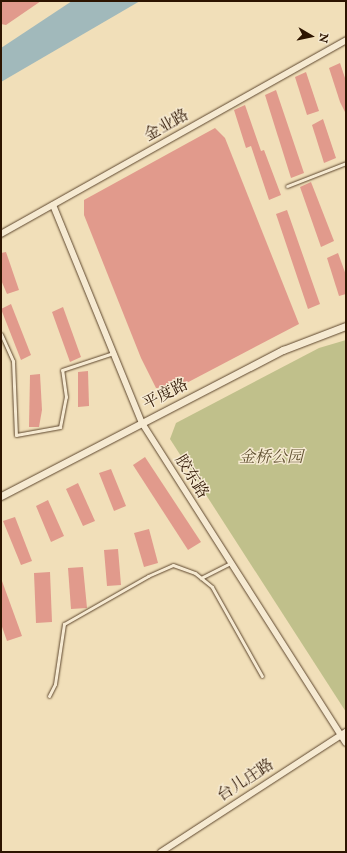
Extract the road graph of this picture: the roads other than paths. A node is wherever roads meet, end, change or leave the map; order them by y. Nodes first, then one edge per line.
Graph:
1 (346, 40) edge
2 (346, 162) edge
3 (287, 186) dead end
4 (53, 205) junction
5 (1, 234) edge
6 (346, 326) edge
7 (1, 334) edge
8 (113, 353) junction
9 (142, 423) junction
10 (1, 496) edge
11 (231, 563) junction
12 (201, 578) junction
13 (262, 676) dead end
14 (49, 696) dead end
15 (344, 734) edge
16 (346, 743) edge
17 (161, 852) edge

1 - 4 street, 金业路
2 - 3 lane
4 - 5 street, 金业路
4 - 8 street, 胶东路
6 - 9 street, 平度路
7 - 8 lane
8 - 9 street, 胶东路
9 - 10 street, 平度路
9 - 11 street, 胶东路
11 - 12 lane
11 - 15 street, 胶东路
12 - 13 lane
12 - 14 lane
15 - 16 street, 胶东路
15 - 17 street, 台儿庄路

